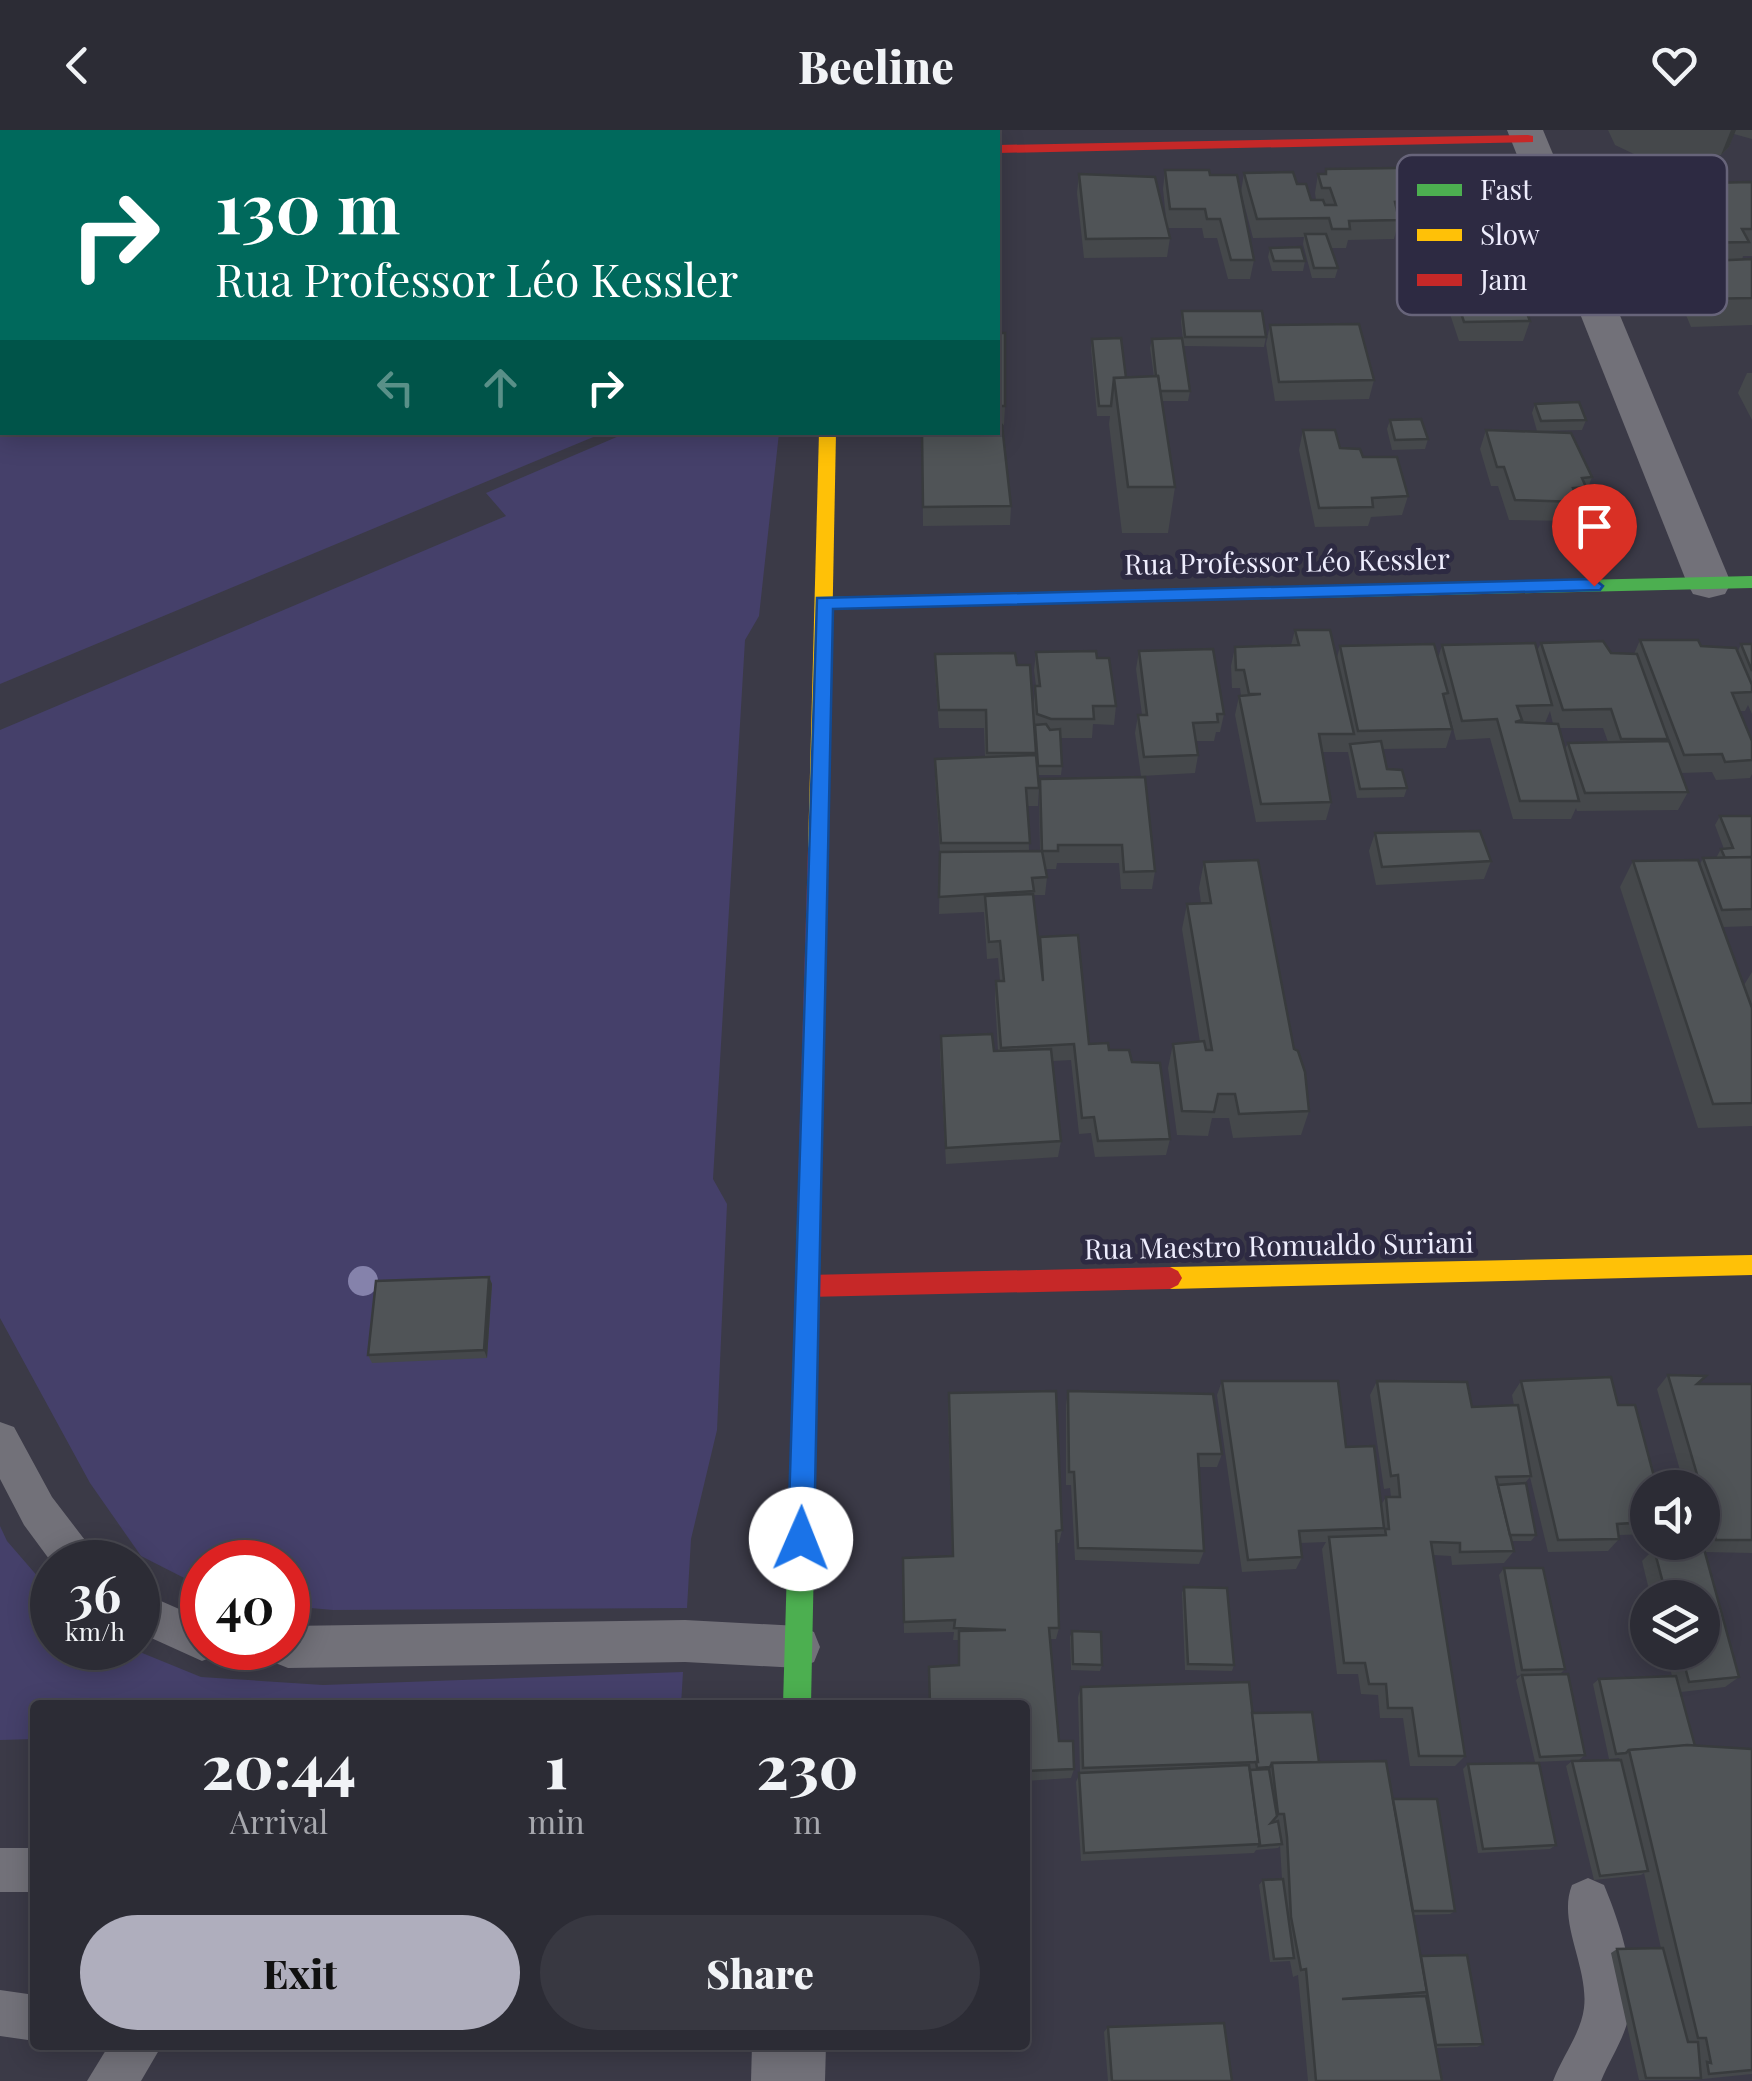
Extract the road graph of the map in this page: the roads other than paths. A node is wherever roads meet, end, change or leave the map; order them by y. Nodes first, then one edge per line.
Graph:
1 (1526, 134) edge
2 (1000, 150) edge
3 (1600, 315) edge
4 (828, 435) edge
5 (1752, 582) edge
6 (1709, 583) junction
7 (824, 603) junction
8 (1752, 1265) edge
9 (808, 1286) junction
10 (0, 1440) edge
11 (60, 1540) edge
12 (798, 1647) junction
13 (310, 1648) edge
14 (797, 1700) edge
15 (0, 1870) edge
16 (30, 1870) edge
17 (1588, 1901) dead end
18 (0, 2012) edge
19 (30, 2017) edge
20 (135, 2050) edge
21 (789, 2050) edge
22 (111, 2081) edge
23 (788, 2081) edge
24 (1577, 2081) edge

1 - 2 street
3 - 6 street
4 - 7 street
5 - 6 street, Rua Professor Léo Kessler
6 - 7 street, Rua Professor Léo Kessler
7 - 9 street
8 - 9 street, Rua Maestro Romualdo Suriani
9 - 12 street
10 - 11 lane
12 - 13 lane
12 - 14 street
15 - 16 lane
17 - 24 lane
18 - 19 lane
20 - 22 lane
21 - 23 street

